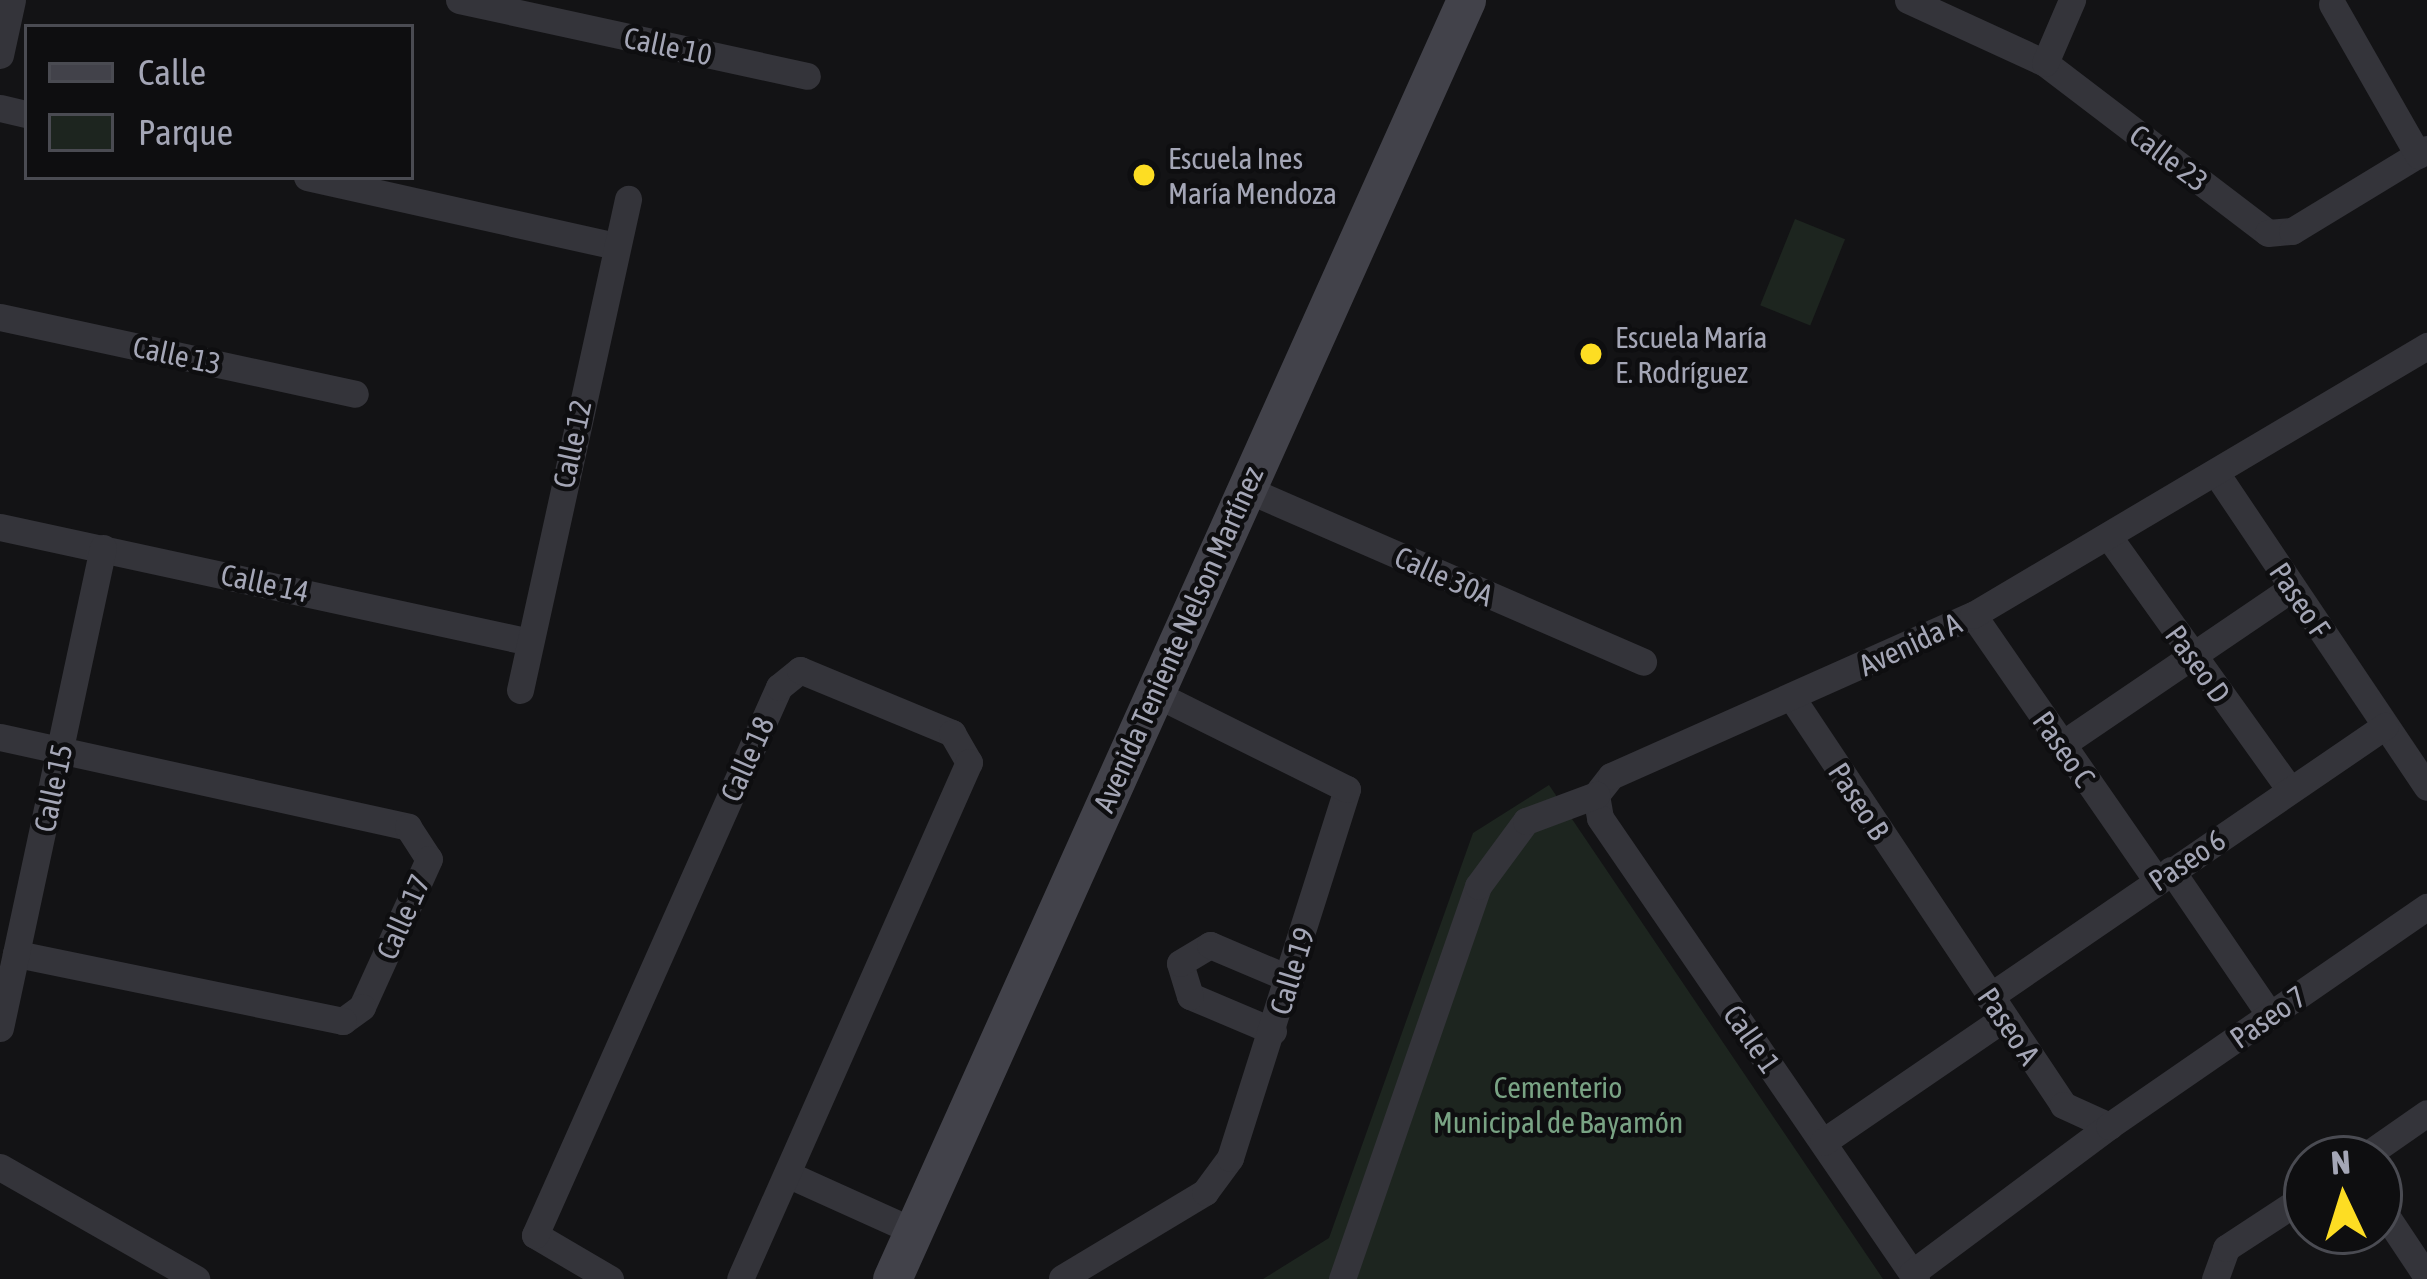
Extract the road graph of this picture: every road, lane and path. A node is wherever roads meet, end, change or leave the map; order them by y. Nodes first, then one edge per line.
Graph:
1 (12, 0) edge
2 (459, 0) edge
3 (1466, 0) edge
4 (1908, 0) edge
5 (2072, 0) edge
6 (2332, 4) dead end
7 (0, 55) edge
8 (2044, 63) junction
9 (806, 76) dead end
10 (2422, 152) edge
11 (320, 180) edge
12 (628, 199) dead end
13 (615, 246) junction
14 (0, 317) edge
15 (2427, 346) edge
16 (355, 394) dead end
17 (2216, 473) junction
18 (1246, 489) junction
19 (0, 526) edge
20 (2109, 537) junction
21 (103, 548) junction
22 (2292, 588) junction
23 (1972, 615) junction
24 (530, 642) junction
25 (2190, 655) junction
26 (1642, 662) dead end
27 (520, 690) dead end
28 (1154, 693) junction
29 (1792, 698) junction
30 (2385, 726) junction
31 (0, 737) edge
32 (2060, 745) junction
33 (62, 751) junction
34 (2427, 787) edge
35 (2290, 790) junction
36 (1596, 796) junction
37 (2164, 876) junction
38 (1926, 904) joint
39 (2427, 908) edge
40 (16, 954) junction
41 (1290, 979) junction
42 (1996, 1008) junction
43 (2270, 1015) junction
44 (0, 1028) edge
45 (1274, 1031) junction
46 (2427, 1113) edge
47 (2109, 1126) junction
48 (2395, 1135) edge
49 (1822, 1142) junction
50 (0, 1167) edge
51 (787, 1174) junction
52 (2283, 1211) edge
53 (913, 1231) junction
54 (2403, 1241) edge
55 (1914, 1276) edge
56 (1063, 1277) edge
57 (2427, 1277) edge
58 (196, 1279) edge
59 (610, 1279) edge
60 (740, 1279) edge
61 (892, 1279) edge
62 (1342, 1279) edge
63 (2215, 1279) edge

1 - 7 street
2 - 9 street, Calle 10
3 - 18 street, Avenida Teniente Nelson Martínez
4 - 8 street, Calle 23
5 - 8 street
6 - 10 street
8 - 10 street, Calle 23
11 - 13 street
12 - 13 street, Calle 12
13 - 24 street, Calle 12
14 - 16 street, Calle 13
15 - 17 street, Avenida A
17 - 20 street, Avenida A
17 - 22 street, Paseo F
18 - 26 street, Calle 30A
18 - 28 street, Avenida Teniente Nelson Martínez
19 - 21 street, Calle 14
20 - 23 street, Avenida A
20 - 25 street, Paseo D
21 - 24 street, Calle 14
21 - 33 street, Calle 15
22 - 25 street
22 - 30 street, Paseo F
23 - 29 street, Avenida A
23 - 32 street, Paseo C
24 - 27 street, Calle 12
25 - 32 street
25 - 35 street, Paseo D
28 - 41 street, Calle 19
28 - 53 street, Avenida Teniente Nelson Martínez
29 - 36 street, Avenida A
29 - 38 street, Paseo B
30 - 34 street, Paseo F
30 - 35 street, Paseo 6
31 - 33 street
32 - 37 street, Paseo C
33 - 40 street, Calle 15
33 - 40 street, Calle 17
35 - 37 street, Paseo 6
36 - 49 street, Calle 1
36 - 62 street, Avenida A
37 - 42 street, Paseo 6
37 - 43 street, Paseo C
38 - 42 street, Paseo A
39 - 43 street, Paseo 7
40 - 44 street, Calle 15
41 - 45 street, Calle 19
41 - 45 street
42 - 47 street, Paseo A
42 - 49 street, Paseo 6
43 - 47 street, Paseo 7
45 - 56 street, Calle 19
46 - 48 street
47 - 55 street, Paseo 7
49 - 55 street, Calle 1
50 - 58 street
51 - 53 street
51 - 59 street, Calle 18
51 - 60 street, Calle 18
52 - 63 street
53 - 61 street, Avenida Teniente Nelson Martínez
54 - 57 street

